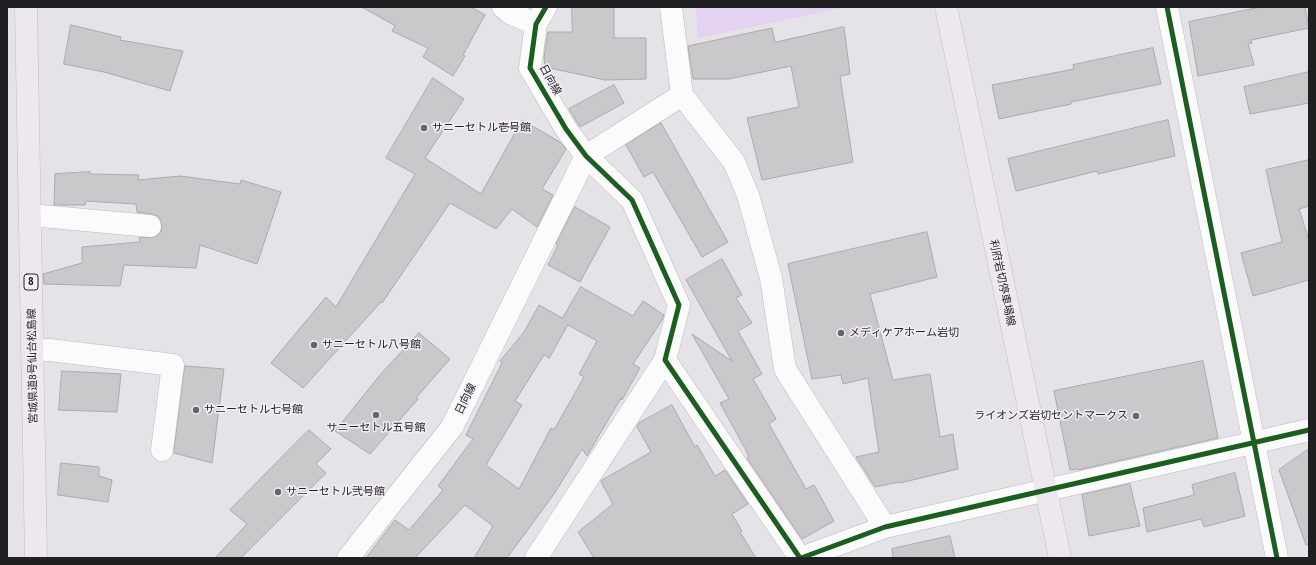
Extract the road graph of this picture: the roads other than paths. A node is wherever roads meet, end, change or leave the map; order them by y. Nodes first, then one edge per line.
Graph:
1 (26, 7) edge
2 (503, 7) edge
3 (670, 7) edge
4 (946, 7) edge
5 (1167, 7) edge
6 (541, 16) edge
7 (682, 95) junction
8 (586, 156) junction
9 (30, 215) junction
10 (150, 226) dead end
11 (32, 350) junction
12 (665, 360) junction
13 (1309, 430) edge
14 (1254, 443) junction
15 (162, 450) dead end
16 (1045, 491) junction
17 (885, 527) junction
18 (36, 558) edge
19 (348, 558) edge
20 (536, 558) edge
21 (801, 558) edge
22 (1060, 558) edge
23 (1276, 558) edge

1 - 9 main road, 宮城県道8号仙台松島線 / 8
2 - 6 street
3 - 7 street
4 - 16 main road, 利府岩切停車場線
5 - 14 street
6 - 8 street, 日向線
7 - 8 street
7 - 17 street
8 - 12 street
8 - 19 street, 日向線
9 - 10 street
9 - 11 main road, 宮城県道8号仙台松島線 / 8
11 - 15 street
11 - 18 main road, 宮城県道8号仙台松島線 / 8
12 - 20 street
12 - 21 street
13 - 14 street
14 - 16 street
14 - 23 street
16 - 17 street
16 - 22 main road, 利府岩切停車場線
17 - 21 street

